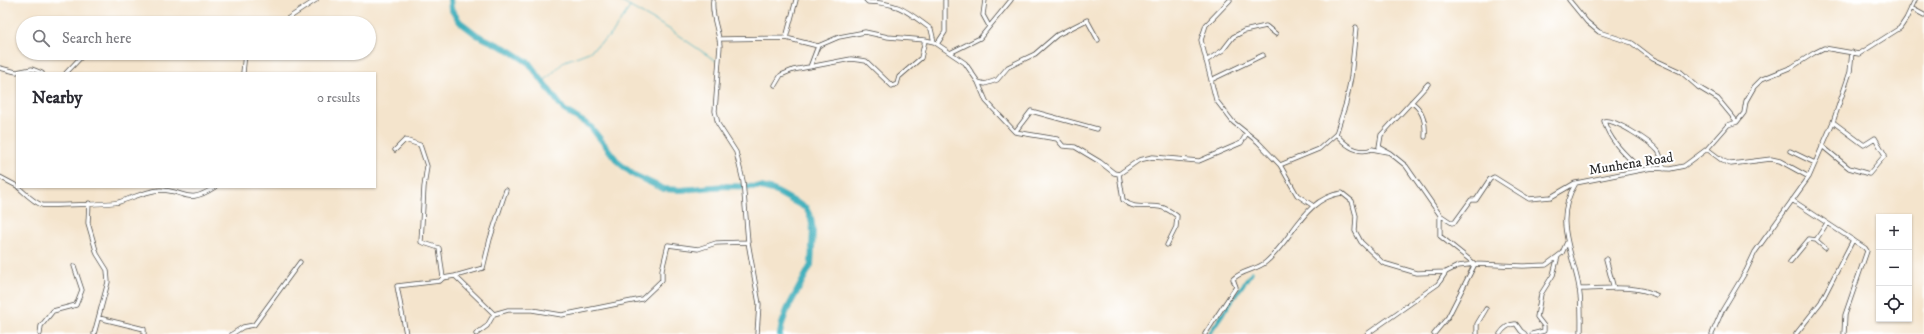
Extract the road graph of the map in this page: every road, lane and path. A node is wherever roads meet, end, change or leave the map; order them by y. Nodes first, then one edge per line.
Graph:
1 (316, 0) edge
2 (713, 0) edge
3 (796, 0) edge
4 (866, 0) edge
5 (945, 0) edge
6 (985, 0) edge
7 (1011, 0) edge
8 (1230, 0) edge
9 (1569, 0) edge
10 (1915, 0) edge
11 (1911, 8) junction
12 (292, 16) edge
13 (1924, 16) edge
14 (989, 26) junction
15 (1356, 27) dead end
16 (1276, 34) dead end
17 (786, 38) junction
18 (719, 39) junction
19 (926, 40) junction
20 (1098, 40) dead end
21 (936, 43) junction
22 (818, 46) junction
23 (1852, 52) junction
24 (950, 53) junction
25 (1263, 55) dead end
26 (78, 60) edge
27 (244, 60) edge
28 (1206, 61) junction
29 (810, 67) junction
30 (0, 68) edge
31 (16, 72) edge
32 (16, 72) edge
33 (40, 72) edge
34 (67, 72) edge
35 (243, 72) edge
36 (1211, 80) junction
37 (978, 82) junction
38 (1428, 84) dead end
39 (775, 85) dead end
40 (1411, 102) junction
41 (1737, 122) junction
42 (1833, 122) junction
43 (1098, 128) dead end
44 (1015, 132) junction
45 (1247, 133) junction
46 (1336, 134) junction
47 (1425, 137) dead end
48 (1822, 146) junction
49 (1707, 149) junction
50 (395, 150) dead end
51 (1790, 151) dead end
52 (1390, 153) junction
53 (1815, 163) junction
54 (1280, 165) junction
55 (1664, 169) junction
56 (1641, 170) junction
57 (1119, 174) junction
58 (0, 177) edge
59 (1810, 177) junction
60 (1576, 183) junction
61 (16, 186) edge
62 (18, 188) edge
63 (214, 188) edge
64 (506, 190) dead end
65 (1792, 200) junction
66 (89, 203) junction
67 (1312, 206) junction
68 (1440, 216) junction
69 (1827, 222) junction
70 (1816, 240) junction
71 (1853, 240) junction
72 (1567, 241) junction
73 (748, 242) junction
74 (1168, 244) dead end
75 (1825, 248) dead end
76 (1558, 255) junction
77 (1606, 259) dead end
78 (300, 262) dead end
79 (1790, 262) dead end
80 (1475, 264) junction
81 (74, 266) dead end
82 (1446, 272) junction
83 (455, 276) junction
84 (443, 278) junction
85 (1579, 289) junction
86 (1614, 289) junction
87 (1656, 295) dead end
88 (1486, 309) dead end
89 (494, 314) junction
90 (99, 318) junction
91 (40, 334) edge
92 (94, 334) edge
93 (144, 334) edge
94 (232, 334) edge
95 (406, 334) edge
96 (476, 334) edge
97 (757, 334) edge
98 (1205, 334) edge
99 (1367, 334) edge
100 (1434, 334) edge
101 (1476, 334) edge
102 (1500, 334) edge
103 (1525, 334) edge
104 (1532, 334) edge
105 (1581, 334) edge
106 (1712, 334) edge
107 (1796, 334) edge
108 (1844, 334) edge

1 - 12 street
2 - 18 street
3 - 17 street
4 - 21 street
5 - 21 street
6 - 14 street
7 - 14 street
8 - 28 street
9 - 41 street
10 - 11 street, Munhena Road
11 - 13 street
11 - 23 street, Munhena Road
14 - 24 street
15 - 46 street
16 - 28 street
17 - 18 street
17 - 22 street
18 - 73 street
19 - 21 street
19 - 22 street
19 - 29 street
20 - 37 street
21 - 24 street
22 - 29 street
23 - 41 street, Munhena Road
23 - 42 street
24 - 37 street
25 - 36 street
26 - 34 street
27 - 35 street
28 - 36 street
29 - 39 street
30 - 31 street
32 - 33 street
36 - 45 street
37 - 44 street
38 - 40 street
40 - 47 street
40 - 52 street
41 - 49 street, Munhena Road
42 - 48 street
42 - 48 street
43 - 44 street
44 - 57 street
45 - 54 street
45 - 57 street
46 - 52 street
46 - 54 street
48 - 53 street
49 - 55 street, Munhena Road
49 - 59 street
50 - 84 street
51 - 53 street
52 - 68 street
53 - 59 street
54 - 67 street
55 - 56 street, Munhena Road
55 - 56 street
56 - 60 street, Munhena Road
57 - 74 street
58 - 61 street
59 - 65 street
60 - 68 street
60 - 72 street, Munhena Road
62 - 66 street
63 - 66 street
64 - 83 street
65 - 69 street
65 - 106 street
66 - 90 street
67 - 82 street
67 - 98 street
68 - 80 street
69 - 70 street
69 - 71 street
70 - 75 street
70 - 79 street
71 - 107 street
71 - 108 street
72 - 76 street
72 - 85 street, Munhena Road
73 - 89 street
73 - 97 street
76 - 80 street
76 - 104 street
77 - 86 street
78 - 94 street
80 - 82 street
80 - 100 street
81 - 91 street
82 - 99 street
83 - 84 street
83 - 89 street
84 - 95 street
85 - 86 street
85 - 105 street, Munhena Road
86 - 87 street
88 - 101 street
89 - 96 street
90 - 92 street
90 - 93 street
102 - 103 street

